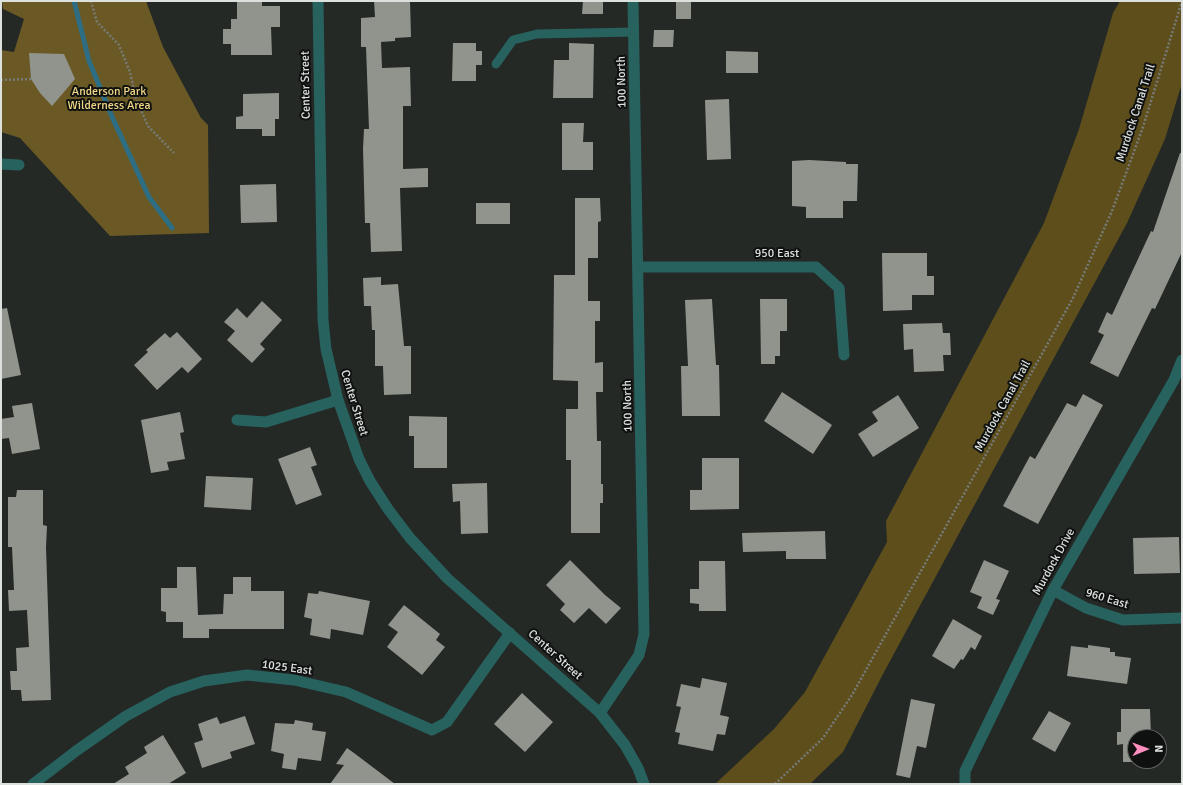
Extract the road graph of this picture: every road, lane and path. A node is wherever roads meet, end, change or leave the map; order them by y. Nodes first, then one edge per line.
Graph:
1 (91, 1) edge
2 (318, 1) edge
3 (633, 1) edge
4 (1182, 1) edge
5 (634, 32) junction
6 (496, 64) dead end
7 (31, 79) dead end
8 (1, 80) edge
9 (174, 153) dead end
10 (1, 164) edge
11 (19, 165) dead end
12 (639, 267) junction
13 (844, 355) dead end
14 (1182, 360) edge
15 (1178, 381) edge
16 (338, 400) junction
17 (237, 420) dead end
18 (1052, 590) junction
19 (1182, 618) edge
20 (510, 633) junction
21 (600, 713) junction
22 (33, 784) edge
23 (644, 784) edge
24 (776, 784) edge
25 (965, 784) edge

1 - 9 path
2 - 16 street, Center Street
3 - 5 street, 100 North
4 - 24 path, Murdock Canal Trail
5 - 6 lane
5 - 12 street, 100 North
7 - 8 path
10 - 11 street
12 - 13 street, 950 East
12 - 21 street, 100 North
14 - 15 street, Murdock Drive
15 - 18 street, Murdock Drive
16 - 17 street
16 - 20 street, Center Street
18 - 19 street, 960 East
18 - 25 street, Murdock Drive
20 - 21 street, Center Street
20 - 22 street, 1025 East
21 - 23 street

